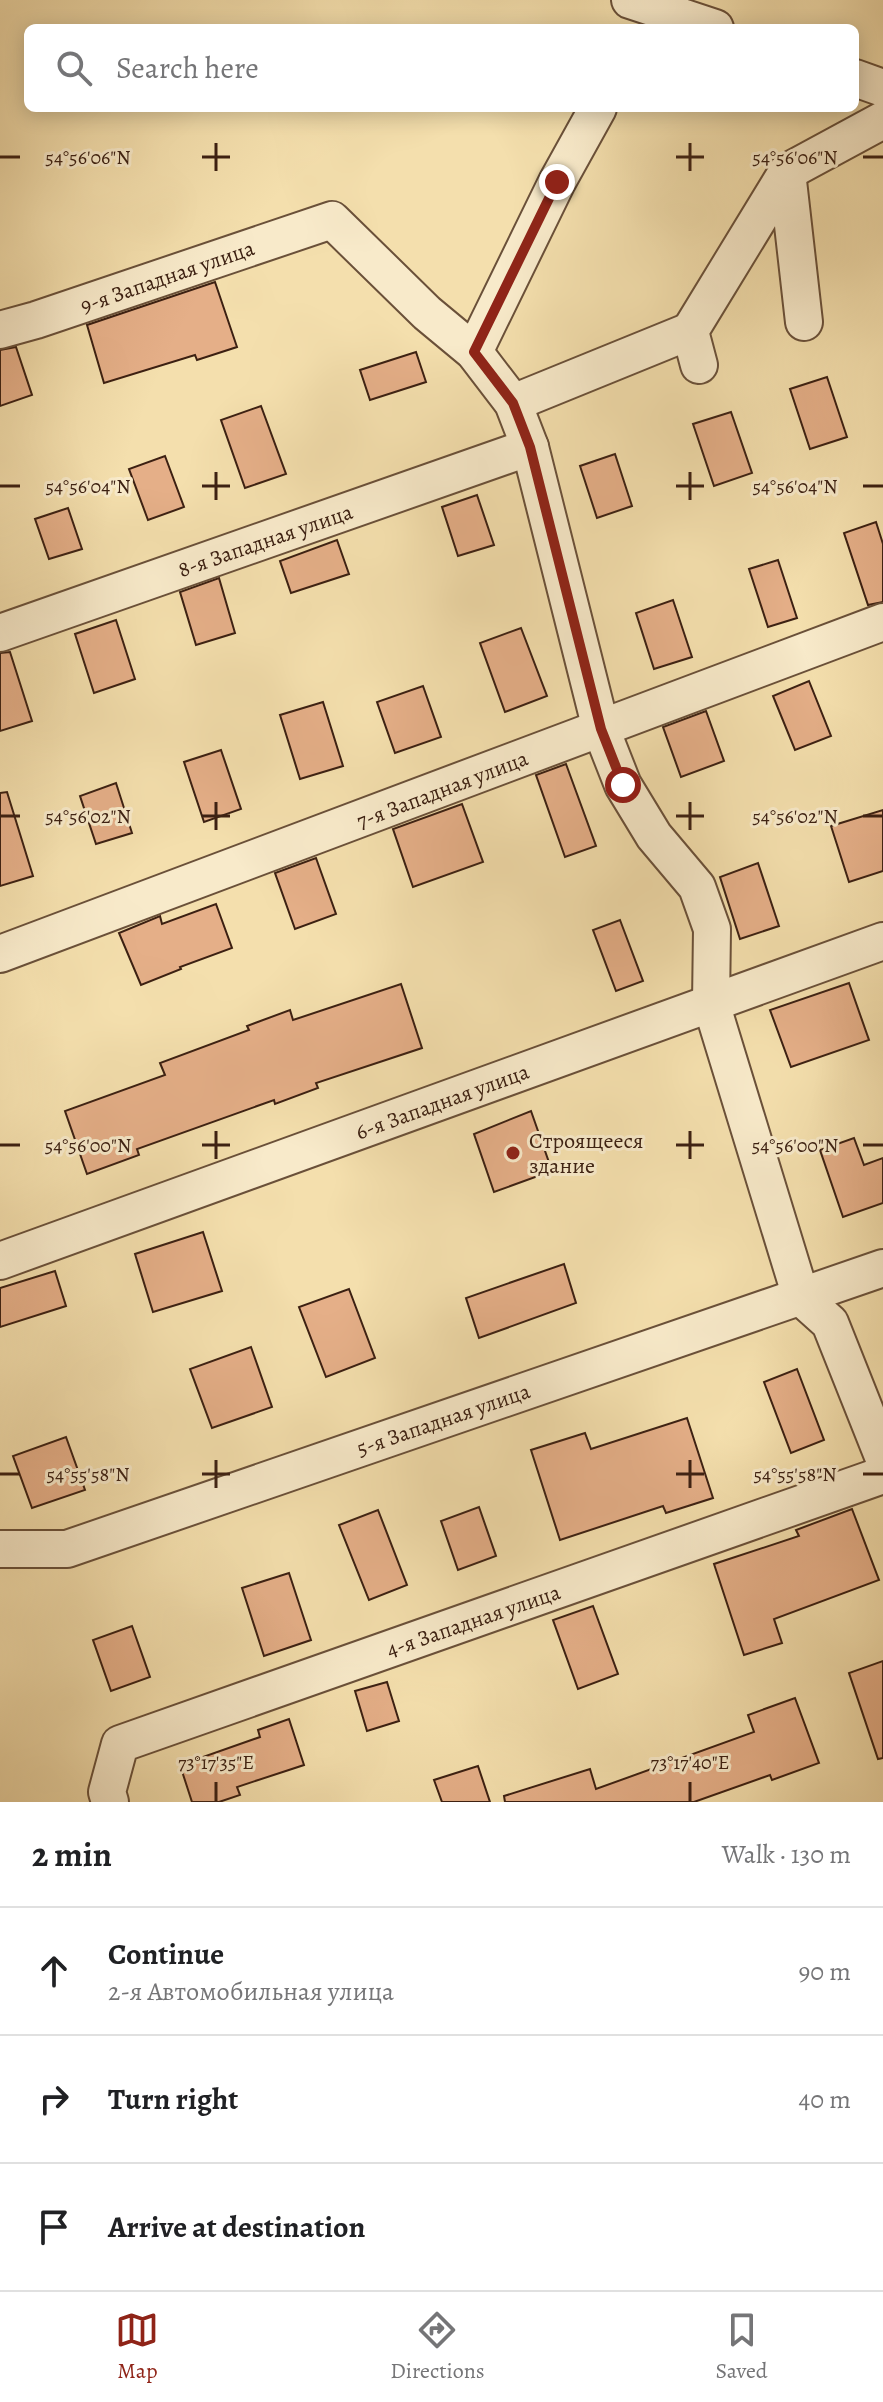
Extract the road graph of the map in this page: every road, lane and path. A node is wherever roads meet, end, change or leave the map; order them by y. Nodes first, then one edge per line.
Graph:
1 (647, 9) edge
2 (701, 24) edge
3 (859, 79) edge
4 (883, 88) edge
5 (596, 112) edge
6 (883, 120) edge
7 (787, 172) junction
8 (804, 322) dead end
9 (0, 330) edge
10 (690, 331) junction
11 (474, 352) junction
12 (699, 365) dead end
13 (513, 403) junction
14 (530, 447) junction
15 (883, 622) edge
16 (0, 633) edge
17 (601, 729) junction
18 (883, 941) edge
19 (0, 954) edge
20 (711, 1003) junction
21 (0, 1261) edge
22 (883, 1268) edge
23 (801, 1297) junction
24 (883, 1456) edge
25 (883, 1475) edge
26 (0, 1549) edge
27 (110, 1802) edge

1 - 2 street
3 - 4 street
5 - 11 street
6 - 7 street
7 - 8 street
7 - 10 street
9 - 11 street, 9-я Западная улица
10 - 12 street
10 - 13 street
11 - 13 street
13 - 14 street
14 - 16 street, 8-я Западная улица
14 - 17 street
15 - 17 street, 7-я Западная улица
17 - 19 street, 7-я Западная улица
17 - 20 street
18 - 20 street, 6-я Западная улица
20 - 21 street, 6-я Западная улица
20 - 23 street
22 - 23 street, 5-я Западная улица
23 - 24 street
23 - 26 street, 5-я Западная улица
25 - 27 street, 4-я Западная улица

